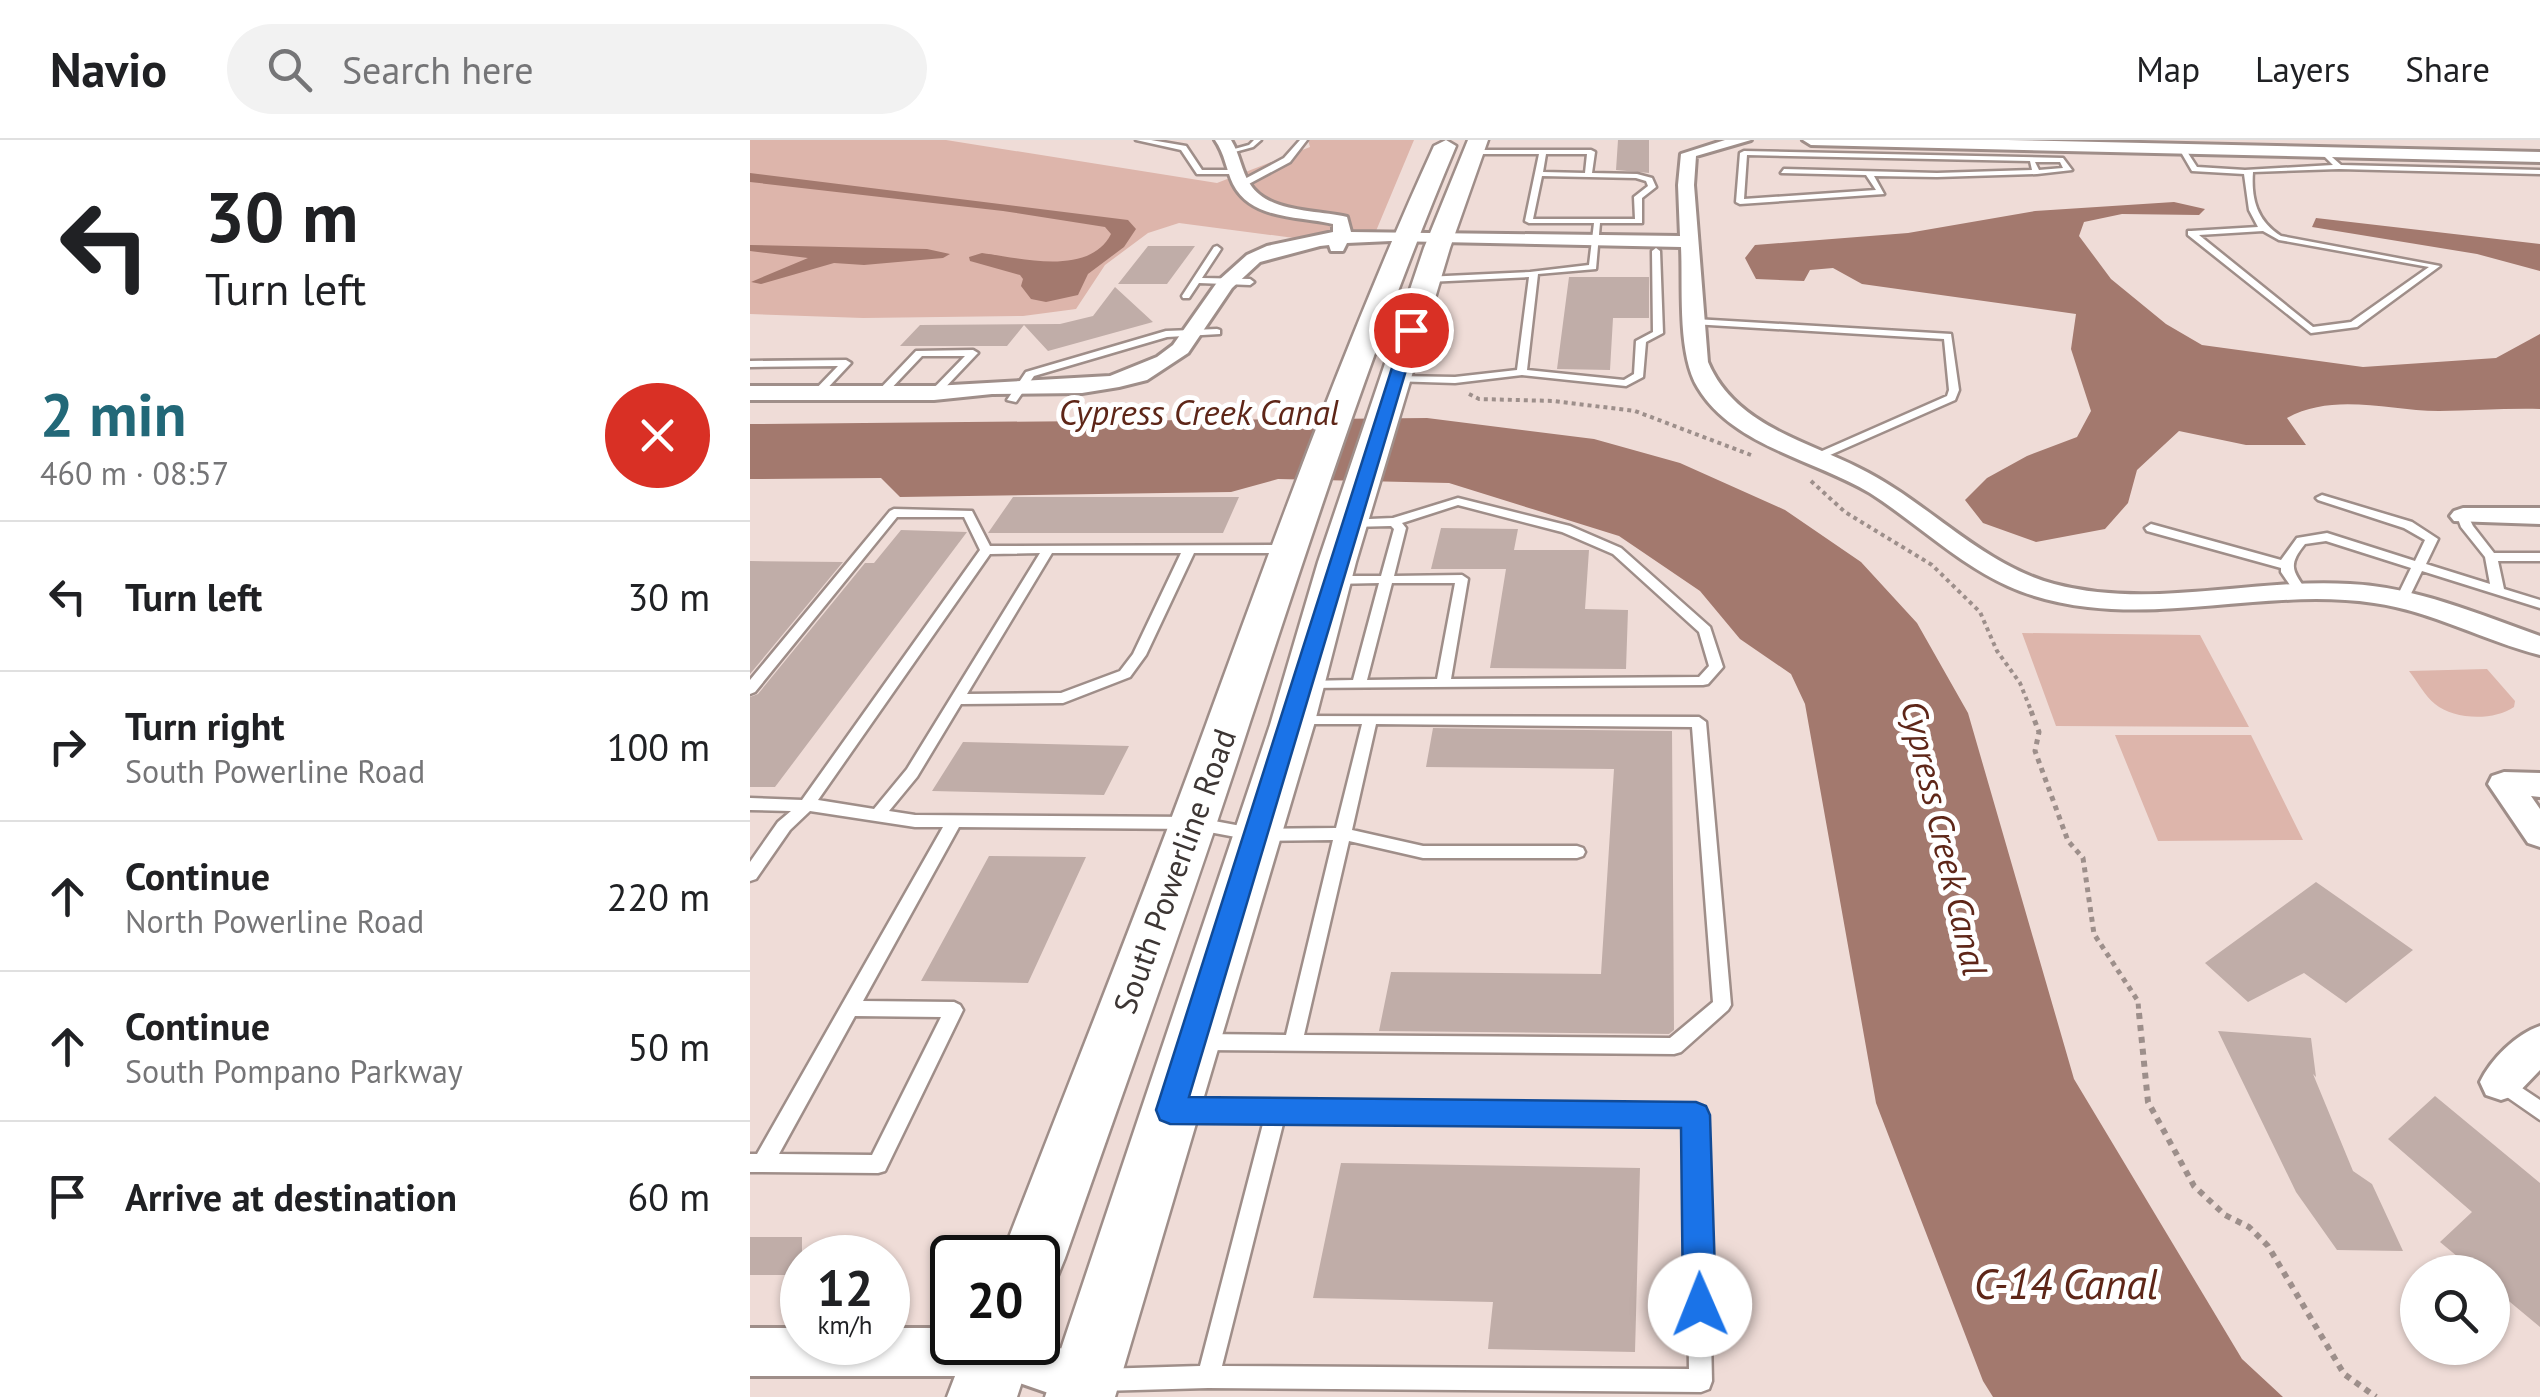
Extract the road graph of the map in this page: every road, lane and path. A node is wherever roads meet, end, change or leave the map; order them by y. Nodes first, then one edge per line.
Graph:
1 (1138, 140) edge
2 (1258, 140) edge
3 (1304, 140) edge
4 (1448, 140) edge
5 (1553, 140) edge
6 (1742, 140) edge
7 (1783, 140) edge
8 (1811, 140) edge
9 (1227, 146) edge
10 (1476, 146) edge
11 (2180, 149) junction
12 (1547, 152) junction
13 (2324, 152) junction
14 (2027, 153) junction
15 (1784, 154) junction
16 (2540, 157) edge
17 (2339, 167) junction
18 (1784, 171) junction
19 (1868, 172) junction
20 (2037, 172) junction
21 (2249, 172) junction
22 (2540, 172) edge
23 (1539, 174) junction
24 (1588, 176) junction
25 (1240, 178) junction
26 (1785, 199) junction
27 (2261, 229) junction
28 (1595, 236) junction
29 (1403, 242) junction
30 (1439, 242) junction
31 (1339, 243) junction
32 (1691, 247) junction
33 (1217, 248) dead end
34 (1656, 250) junction
35 (1534, 274) junction
36 (1428, 279) junction
37 (1196, 280) junction
38 (1227, 281) junction
39 (1250, 282) junction
40 (1186, 296) dead end
41 (1695, 322) junction
42 (1192, 332) junction
43 (1217, 332) junction
44 (750, 364) edge
45 (1522, 372) junction
46 (1392, 390) junction
47 (750, 393) edge
48 (817, 393) junction
49 (881, 394) junction
50 (934, 394) junction
51 (1016, 394) junction
52 (1509, 399) dead end
53 (1756, 457) dead end
54 (1810, 465) junction
55 (2322, 498) dead end
56 (1369, 510) junction
57 (2463, 516) joint
58 (2540, 516) edge
59 (2151, 528) dead end
60 (986, 550) junction
61 (1048, 550) junction
62 (1188, 550) junction
63 (1286, 550) junction
64 (2491, 557) junction
65 (2540, 557) edge
66 (2420, 564) junction
67 (2285, 565) junction
68 (1332, 580) junction
69 (1386, 580) junction
70 (2498, 590) junction
71 (2303, 594) junction
72 (2402, 599) junction
73 (2540, 604) edge
74 (2540, 646) edge
75 (1359, 684) junction
76 (1443, 684) junction
77 (750, 689) edge
78 (958, 699) junction
79 (1298, 702) junction
80 (1370, 720) junction
81 (2540, 785) edge
82 (750, 804) edge
83 (806, 806) junction
84 (878, 814) junction
85 (954, 821) junction
86 (1193, 822) junction
87 (1343, 834) junction
88 (2540, 834) edge
89 (1258, 835) junction
90 (1577, 852) dead end
91 (750, 874) edge
92 (852, 1008) junction
93 (1192, 1042) junction
94 (1293, 1042) junction
95 (2540, 1043) edge
96 (2501, 1082) joint
97 (1170, 1110) junction
98 (2540, 1111) edge
99 (1276, 1112) junction
100 (757, 1164) edge
101 (1041, 1235) edge
102 (750, 1352) edge
103 (930, 1361) edge
104 (997, 1365) edge
105 (1208, 1377) junction
106 (1317, 1388) edge
107 (1072, 1392) edge
108 (2376, 1397) edge

1 - 25 lane
2 - 9 lane
3 - 25 lane
4 - 29 main road, South Powerline Road
5 - 12 lane
6 - 32 street
7 - 15 lane
8 - 14 street
9 - 25 street
10 - 12 lane
10 - 30 main road, South Powerline Road
11 - 13 street
11 - 14 street
11 - 21 lane
12 - 23 lane
12 - 24 lane
13 - 16 street
13 - 17 lane
14 - 15 lane
14 - 20 lane
14 - 20 lane
15 - 18 lane
15 - 26 lane
17 - 21 lane
17 - 22 lane
18 - 19 lane
18 - 26 lane
19 - 20 lane
19 - 26 lane
21 - 27 lane
23 - 24 lane
23 - 28 lane
24 - 28 lane
25 - 31 street
27 - 27 lane
28 - 30 street
28 - 32 street
28 - 34 street
28 - 35 lane
29 - 30 street
29 - 31 street
29 - 63 main road, South Powerline Road
30 - 36 main road, South Powerline Road
31 - 38 street
31 - 39 street
32 - 34 street
32 - 41 street
33 - 37 lane
34 - 45 lane
35 - 36 lane
35 - 45 lane
36 - 46 main road, South Powerline Road
37 - 38 lane
37 - 40 lane
38 - 39 lane
38 - 42 street
39 - 43 street
41 - 54 street
41 - 54 lane
42 - 43 lane
42 - 51 lane
42 - 51 street
43 - 51 street
44 - 48 lane
45 - 46 lane
46 - 56 main road, South Powerline Road
47 - 48 street
48 - 49 street
49 - 50 street
49 - 50 lane
50 - 51 street
52 - 53 path
54 - 71 street
54 - 108 path
55 - 66 lane
56 - 68 main road, South Powerline Road
56 - 69 lane
56 - 76 lane
57 - 58 street
57 - 64 lane
59 - 67 lane
60 - 61 lane
60 - 77 lane
60 - 83 lane
61 - 62 lane
61 - 78 lane
62 - 63 lane
62 - 78 lane
63 - 86 main road, South Powerline Road
64 - 65 lane
64 - 70 lane
66 - 67 lane
66 - 70 lane
66 - 72 lane
67 - 71 lane
68 - 69 lane
68 - 79 main road, South Powerline Road
69 - 75 lane
69 - 76 lane
70 - 73 lane
71 - 72 street
72 - 74 street
75 - 76 lane
75 - 79 lane
78 - 84 lane
79 - 80 lane
79 - 89 main road, South Powerline Road
80 - 87 lane
80 - 94 lane
81 - 88 street
82 - 83 lane
83 - 84 lane
83 - 91 lane
84 - 85 lane
85 - 86 lane
85 - 92 lane
86 - 89 lane
86 - 101 main road, South Powerline Road
87 - 89 lane
87 - 90 lane
87 - 94 lane
89 - 93 main road, South Powerline Road
92 - 100 lane
92 - 100 lane
93 - 94 lane
93 - 97 main road, South Powerline Road
95 - 96 street
96 - 98 lane
97 - 99 lane
97 - 107 main road, South Powerline Road
99 - 105 lane
99 - 106 lane
102 - 103 street
104 - 107 street
105 - 106 lane
105 - 107 lane

